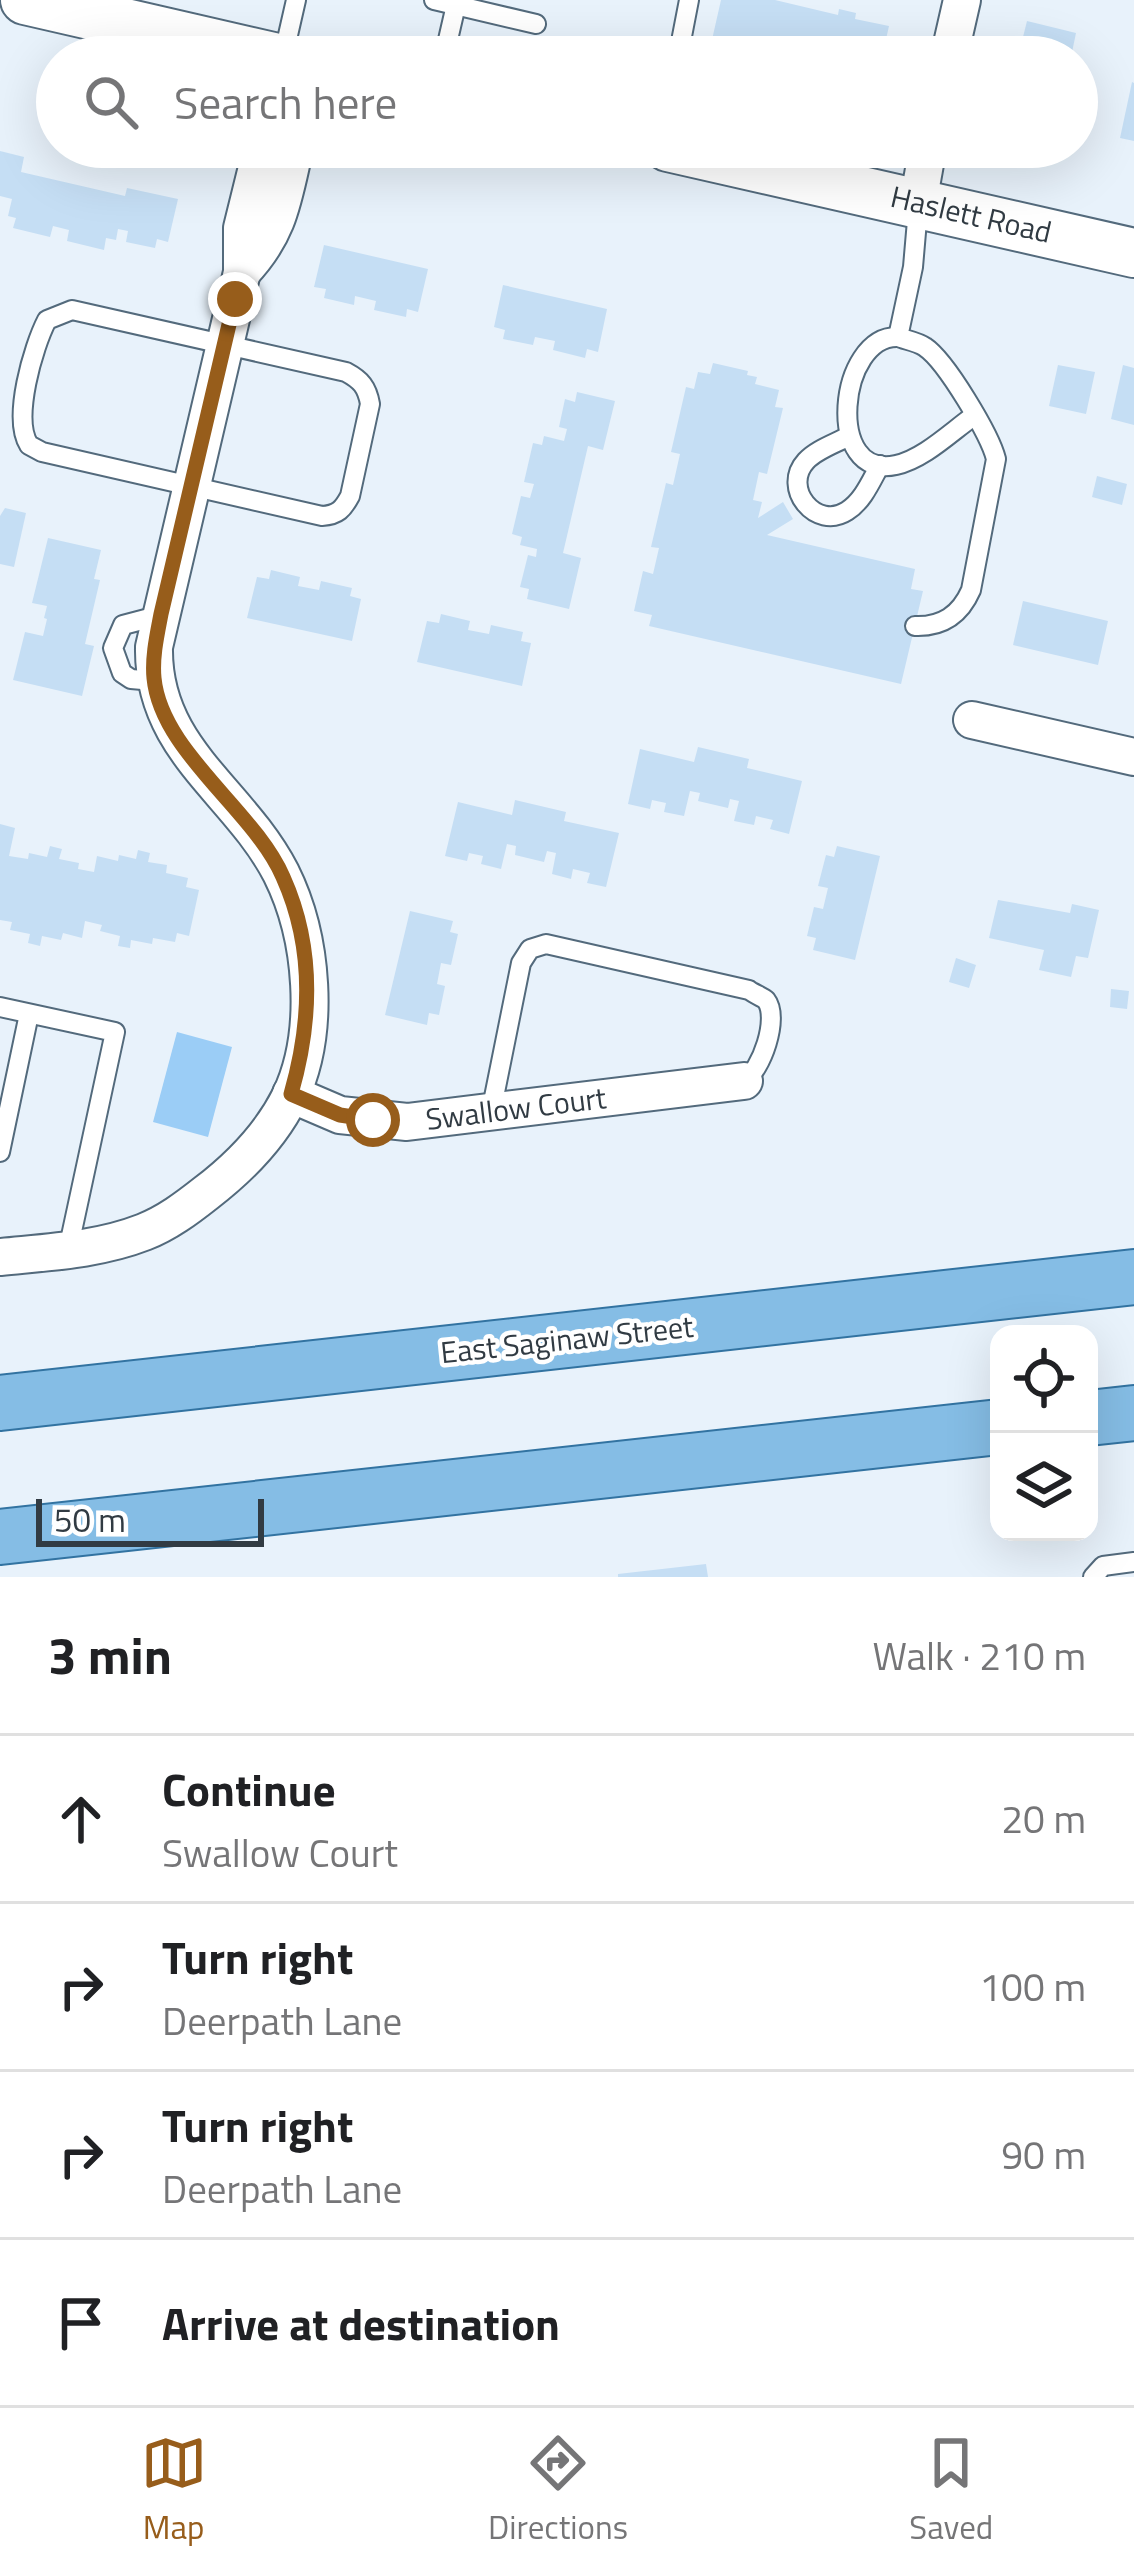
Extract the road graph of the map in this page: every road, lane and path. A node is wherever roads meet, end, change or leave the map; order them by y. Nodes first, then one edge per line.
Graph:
1 (25, 0) edge
2 (296, 0) edge
3 (434, 0) edge
4 (689, 0) edge
5 (962, 0) edge
6 (456, 5) junction
7 (129, 12) edge
8 (536, 24) dead end
9 (206, 36) edge
10 (288, 36) edge
11 (449, 36) edge
12 (682, 36) edge
13 (954, 36) edge
14 (257, 168) edge
15 (290, 168) edge
16 (762, 168) edge
17 (925, 168) edge
18 (919, 203) junction
19 (1134, 253) edge
20 (242, 272) junction
21 (898, 337) junction
22 (224, 344) junction
23 (975, 415) junction
24 (847, 437) junction
25 (880, 465) junction
26 (193, 485) junction
27 (915, 626) dead end
28 (972, 720) dead end
29 (1134, 757) edge
30 (0, 1007) edge
31 (29, 1014) junction
32 (744, 1081) joint
33 (291, 1094) junction
34 (491, 1112) junction
35 (0, 1152) edge
36 (68, 1250) junction
37 (0, 1257) edge
38 (1134, 1277) edge
39 (0, 1403) edge
40 (1134, 1413) edge
41 (1098, 1417) edge
42 (990, 1428) edge
43 (0, 1537) edge
44 (1134, 1562) edge
45 (1093, 1577) edge

1 - 7 main road
2 - 10 lane
3 - 6 lane
4 - 12 lane
5 - 13 street
6 - 8 lane
6 - 11 lane
7 - 9 main road
14 - 20 street
15 - 20 street
16 - 18 main road, Haslett Road
17 - 18 street
18 - 19 main road, Haslett Road
18 - 21 lane
20 - 22 street
21 - 23 lane
21 - 24 lane
22 - 26 street
22 - 26 lane
22 - 26 lane
23 - 25 lane
23 - 27 lane
24 - 25 lane
24 - 25 lane
26 - 33 street
28 - 29 street
30 - 31 lane
31 - 35 lane
31 - 36 lane
32 - 34 street, Swallow Court
32 - 34 lane
33 - 34 street, Swallow Court
33 - 36 street
36 - 37 street
38 - 39 main road, East Saginaw Street
40 - 41 main road
42 - 43 main road
44 - 45 lane

